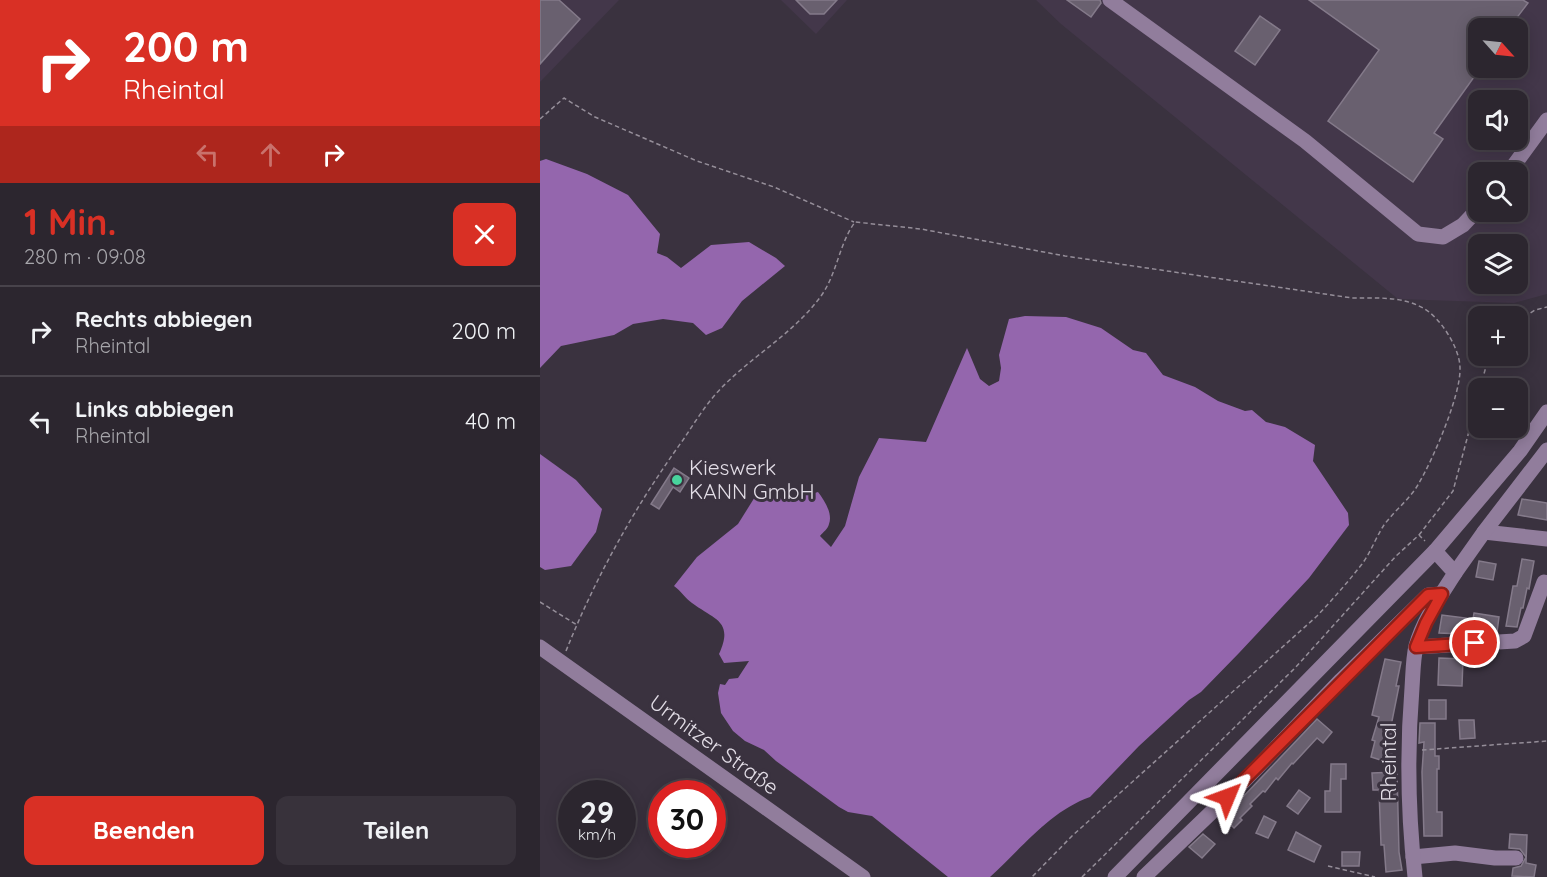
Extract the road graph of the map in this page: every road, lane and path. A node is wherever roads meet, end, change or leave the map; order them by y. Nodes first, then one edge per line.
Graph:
1 (1110, 0) edge
2 (540, 119) edge
3 (1547, 120) edge
4 (1516, 162) edge
5 (1468, 220) edge
6 (855, 222) junction
7 (1547, 307) edge
8 (1528, 315) edge
9 (1547, 412) edge
10 (1468, 435) edge
11 (1547, 450) edge
12 (1484, 532) junction
13 (1419, 535) junction
14 (1547, 539) edge
15 (1435, 551) junction
16 (1455, 573) junction
17 (1544, 582) dead end
18 (1442, 594) junction
19 (540, 602) edge
20 (577, 625) junction
21 (540, 647) edge
22 (1416, 647) junction
23 (565, 664) junction
24 (1547, 741) edge
25 (1410, 751) junction
26 (1413, 857) junction
27 (1516, 858) dead end
28 (1328, 866) dead end
29 (863, 877) edge
30 (1032, 877) edge
31 (1083, 877) edge
32 (1115, 877) edge
33 (1143, 877) edge
34 (1375, 877) edge
35 (1415, 877) edge

1 - 5 street
2 - 6 path
3 - 4 street
6 - 20 path
6 - 30 path
7 - 8 path
9 - 15 street
10 - 13 path
11 - 12 street, Rheintal
12 - 14 street
12 - 16 street, Rheintal
13 - 15 path
13 - 31 path
15 - 16 street
15 - 32 street
16 - 18 street, Rheintal
17 - 22 street
18 - 22 street, Rheintal
18 - 33 street
19 - 20 path
20 - 23 path
21 - 23 street, Urmitzer Straße
22 - 25 street, Rheintal
23 - 29 street, Urmitzer Straße
24 - 25 path
25 - 26 street, Rheintal
26 - 27 street
26 - 35 street, Rheintal
28 - 34 path

